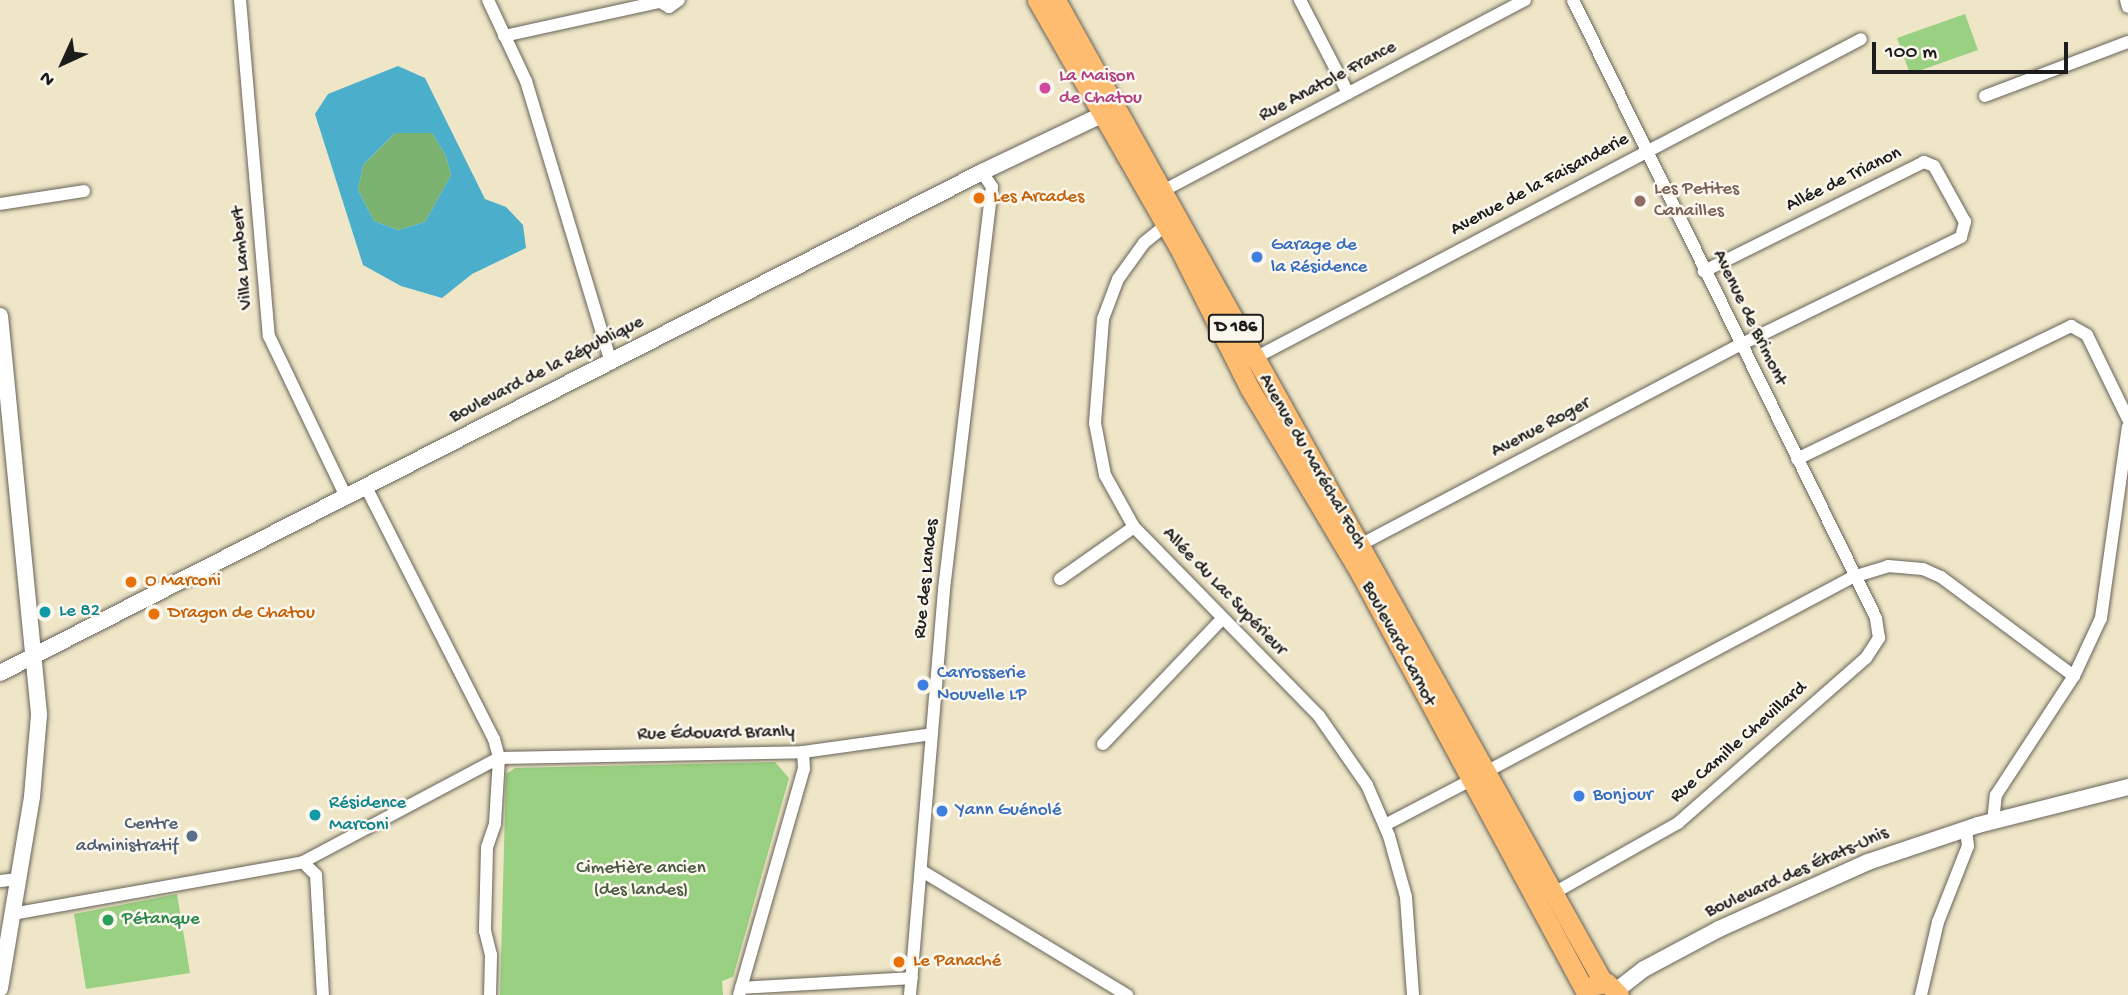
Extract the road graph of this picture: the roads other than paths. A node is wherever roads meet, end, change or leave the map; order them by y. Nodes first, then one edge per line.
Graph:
1 (240, 0) edge
2 (488, 0) edge
3 (679, 0) edge
4 (1037, 0) edge
5 (1056, 0) edge
6 (1300, 0) edge
7 (1525, 0) edge
8 (1573, 0) edge
9 (2126, 0) edge
10 (657, 1) edge
11 (2128, 7) edge
12 (504, 36) junction
13 (1861, 39) dead end
14 (2128, 42) edge
15 (1348, 93) junction
16 (1984, 96) dead end
17 (1108, 112) junction
18 (1646, 151) junction
19 (982, 172) junction
20 (84, 191) dead end
21 (1155, 194) junction
22 (0, 204) edge
23 (1171, 221) junction
24 (1704, 271) junction
25 (0, 316) edge
26 (1740, 345) junction
27 (611, 363) junction
28 (1245, 363) junction
29 (4, 376) edge
30 (2128, 419) edge
31 (2128, 427) edge
32 (1797, 459) junction
33 (366, 487) junction
34 (346, 497) junction
35 (1134, 527) junction
36 (1354, 549) junction
37 (1853, 577) junction
38 (1060, 579) dead end
39 (1222, 619) junction
40 (34, 653) junction
41 (0, 673) edge
42 (2074, 676) junction
43 (932, 733) junction
44 (1103, 744) dead end
45 (803, 752) junction
46 (499, 758) junction
47 (1478, 776) junction
48 (2128, 787) edge
49 (1993, 822) junction
50 (1385, 825) junction
51 (1966, 829) junction
52 (303, 862) junction
53 (922, 871) junction
54 (19, 879) junction
55 (0, 881) edge
56 (1552, 894) junction
57 (12, 914) junction
58 (912, 978) junction
59 (0, 988) edge
60 (740, 991) edge
61 (1602, 991) edge
62 (323, 995) edge
63 (490, 995) edge
64 (910, 995) edge
65 (1127, 995) edge
66 (1413, 995) edge
67 (1921, 995) edge

1 - 34 street, Villa Lambert
2 - 12 street
3 - 10 street
4 - 17 main road, D 186
5 - 17 main road, D 186
6 - 15 street
7 - 15 street, Rue Anatole France
8 - 18 street, Avenue de Brimont
9 - 11 street
10 - 12 street
12 - 27 street
13 - 18 street, Avenue de la Faisanderie
14 - 16 street
15 - 21 street, Rue Anatole France
17 - 19 street, Boulevard de la République
17 - 21 main road, Boulevard Carnot / D 186
17 - 21 main road, D 186
18 - 24 street, Avenue de Brimont
18 - 28 street, Avenue de la Faisanderie
19 - 27 street, Boulevard de la République
19 - 43 street, Rue des Landes
20 - 22 street
21 - 23 main road, Boulevard Carnot / D 186
23 - 28 main road, Boulevard Carnot / D 186
23 - 35 street, Allée du Lac Supérieur
24 - 26 street, Avenue de Brimont
24 - 26 street, Allée de Trianon
25 - 29 street
26 - 32 street, Avenue de Brimont
26 - 36 street, Avenue Roger
27 - 33 street, Boulevard de la République
28 - 36 main road, Boulevard Carnot / D 186
29 - 40 street
30 - 32 street
31 - 42 street
32 - 37 street, Avenue de Brimont
33 - 34 street, Boulevard de la République
33 - 46 street
34 - 40 street, Boulevard de la République
35 - 38 street
35 - 39 street, Allée du Lac Supérieur
36 - 47 main road, Boulevard Carnot / D 186
37 - 42 street
37 - 47 street
37 - 56 street, Rue Camille Chevillard
39 - 44 street
39 - 50 street, Allée du Lac Supérieur
40 - 41 street, Boulevard de la République
40 - 54 street
42 - 49 street
43 - 45 street, Rue Édouard Branly
43 - 53 street, Rue des Landes
45 - 46 street, Rue Édouard Branly
45 - 60 street
46 - 52 street
46 - 63 street
47 - 50 street
47 - 56 main road, D 186
47 - 61 main road, Boulevard Carnot / D 186
48 - 49 street, Boulevard des États-Unis
49 - 51 street, Boulevard des États-Unis
50 - 66 street, Allée du Lac Supérieur
51 - 61 street, Boulevard des États-Unis
51 - 67 street
52 - 57 street
52 - 62 street
53 - 58 street, Rue des Landes
53 - 65 street
54 - 55 street
54 - 57 street
56 - 61 main road, D 186
57 - 59 street
58 - 60 street
58 - 64 street, Rue des Landes

